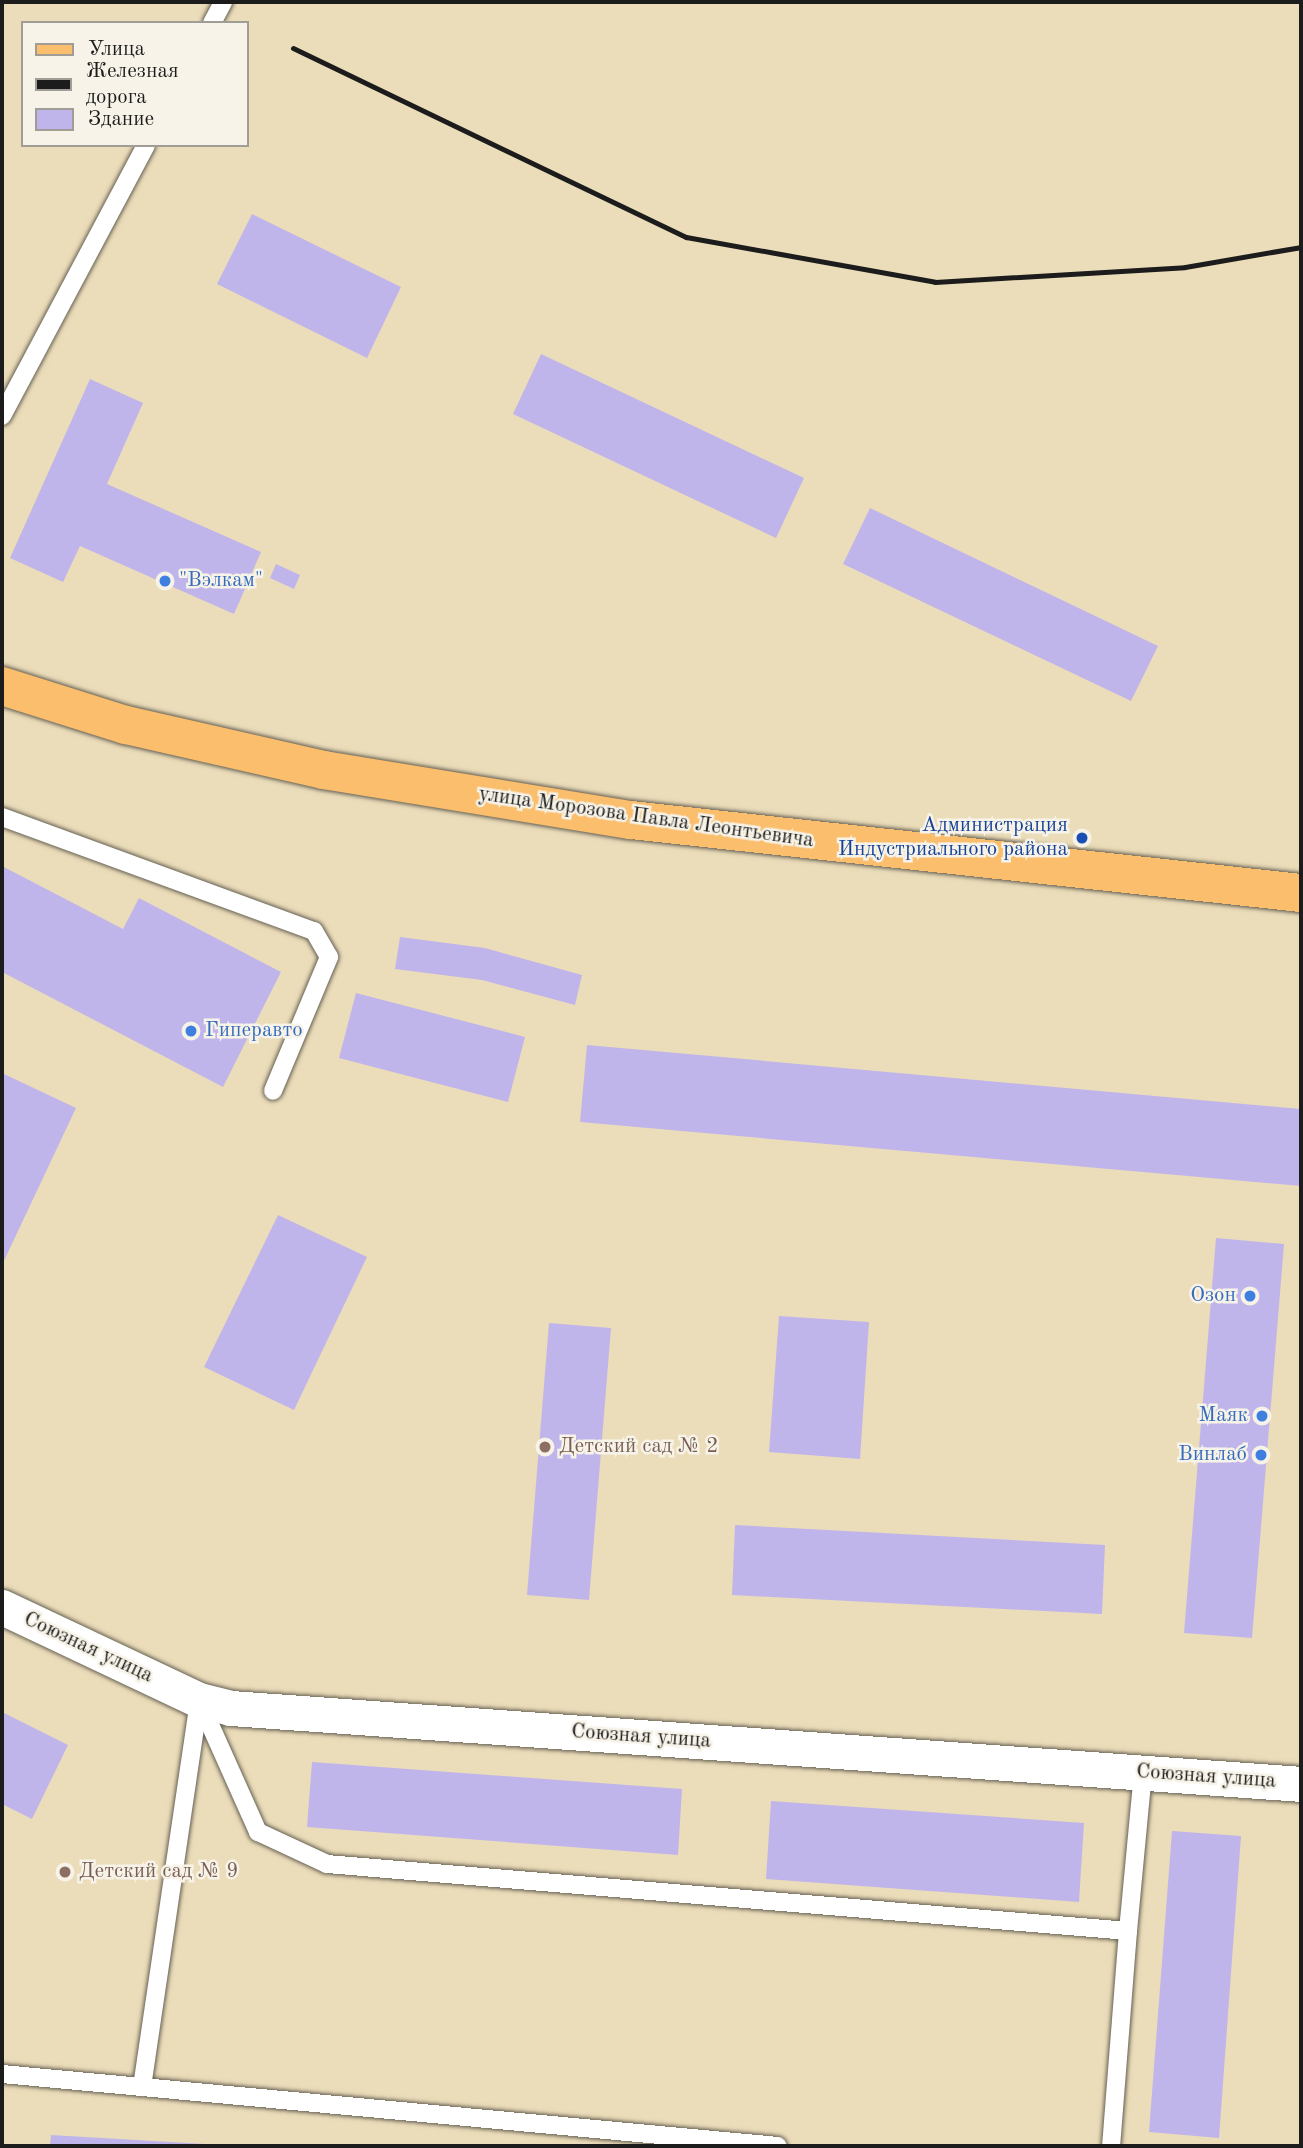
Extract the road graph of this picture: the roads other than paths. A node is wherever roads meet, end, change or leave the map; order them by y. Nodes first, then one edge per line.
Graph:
1 (223, 2) edge
2 (213, 21) edge
3 (145, 147) edge
4 (2, 416) edge
5 (2, 686) edge
6 (2, 817) edge
7 (1301, 893) edge
8 (273, 1091) dead end
9 (2, 1607) edge
10 (199, 1700) junction
11 (1143, 1772) junction
12 (1301, 1784) edge
13 (1128, 1931) junction
14 (2, 2074) edge
15 (142, 2087) junction
16 (778, 2146) edge
17 (1111, 2146) edge

1 - 2 lane
3 - 4 lane
5 - 7 main road, улица Морозова Павла Леонтьевича
6 - 8 lane
9 - 10 street, Союзная улица
10 - 11 street, Союзная улица
10 - 13 lane
10 - 15 lane
11 - 12 street, Союзная улица
11 - 13 lane
13 - 17 lane
14 - 15 lane
15 - 16 lane

